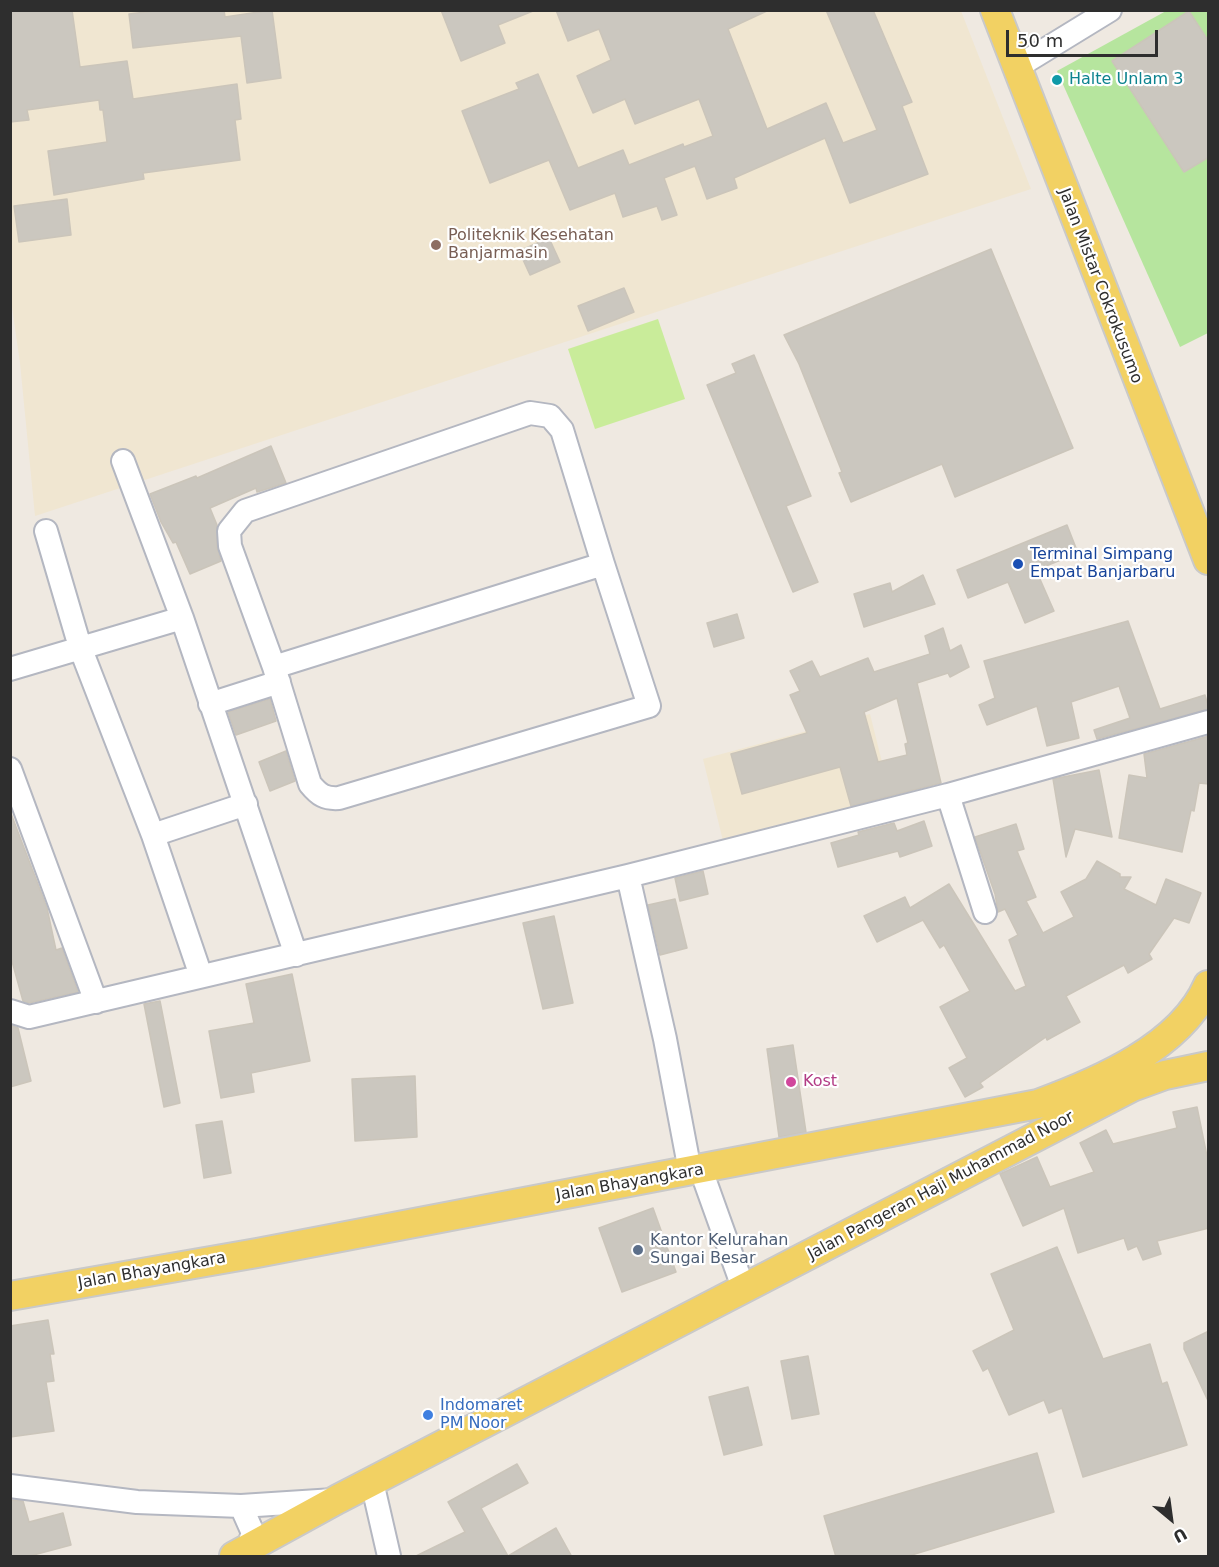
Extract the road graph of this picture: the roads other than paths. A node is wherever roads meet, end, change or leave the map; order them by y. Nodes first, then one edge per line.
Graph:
1 (995, 10) edge
2 (1110, 10) edge
3 (1017, 67) junction
4 (123, 462) dead end
5 (46, 531) dead end
6 (1209, 560) edge
7 (603, 564) junction
8 (182, 618) junction
9 (80, 647) junction
10 (10, 669) edge
11 (277, 674) junction
12 (210, 704) junction
13 (1209, 722) edge
14 (10, 769) edge
15 (948, 795) junction
16 (246, 804) junction
17 (153, 835) junction
18 (628, 876) junction
19 (985, 912) dead end
20 (296, 955) junction
21 (201, 976) junction
22 (1209, 985) edge
23 (96, 1002) junction
24 (10, 1011) edge
25 (1209, 1066) edge
26 (1000, 1112) junction
27 (1016, 1147) junction
28 (696, 1170) junction
29 (744, 1290) junction
30 (10, 1296) edge
31 (372, 1482) junction
32 (10, 1486) edge
33 (338, 1499) junction
34 (241, 1506) junction
35 (241, 1553) edge
36 (389, 1557) edge

1 - 3 main road, Jalan Mistar Cokrokusumo
2 - 3 street
3 - 6 main road, Jalan Mistar Cokrokusumo
4 - 8 street
5 - 9 street
7 - 11 street
7 - 11 street
7 - 11 street
8 - 9 street
8 - 12 street
9 - 10 street
9 - 17 street
11 - 12 street
12 - 16 street
13 - 15 street
14 - 23 street
15 - 18 street
15 - 19 street
16 - 17 street
16 - 20 street
17 - 21 street
18 - 20 street
18 - 28 street
20 - 21 street
21 - 23 street
22 - 26 main road, Jalan Bhayangkara
23 - 24 street
25 - 27 main road, Jalan Pangeran Haji Muhammad Noor
26 - 27 main road
26 - 28 main road, Jalan Bhayangkara
27 - 29 main road, Jalan Pangeran Haji Muhammad Noor
28 - 29 street
28 - 30 main road, Jalan Bhayangkara
29 - 31 main road, Jalan Pangeran Haji Muhammad Noor
31 - 33 main road, Jalan Pangeran Haji Muhammad Noor
31 - 36 street
32 - 34 street
33 - 34 street
33 - 35 main road, Jalan Pangeran Haji Muhammad Noor
34 - 35 street

